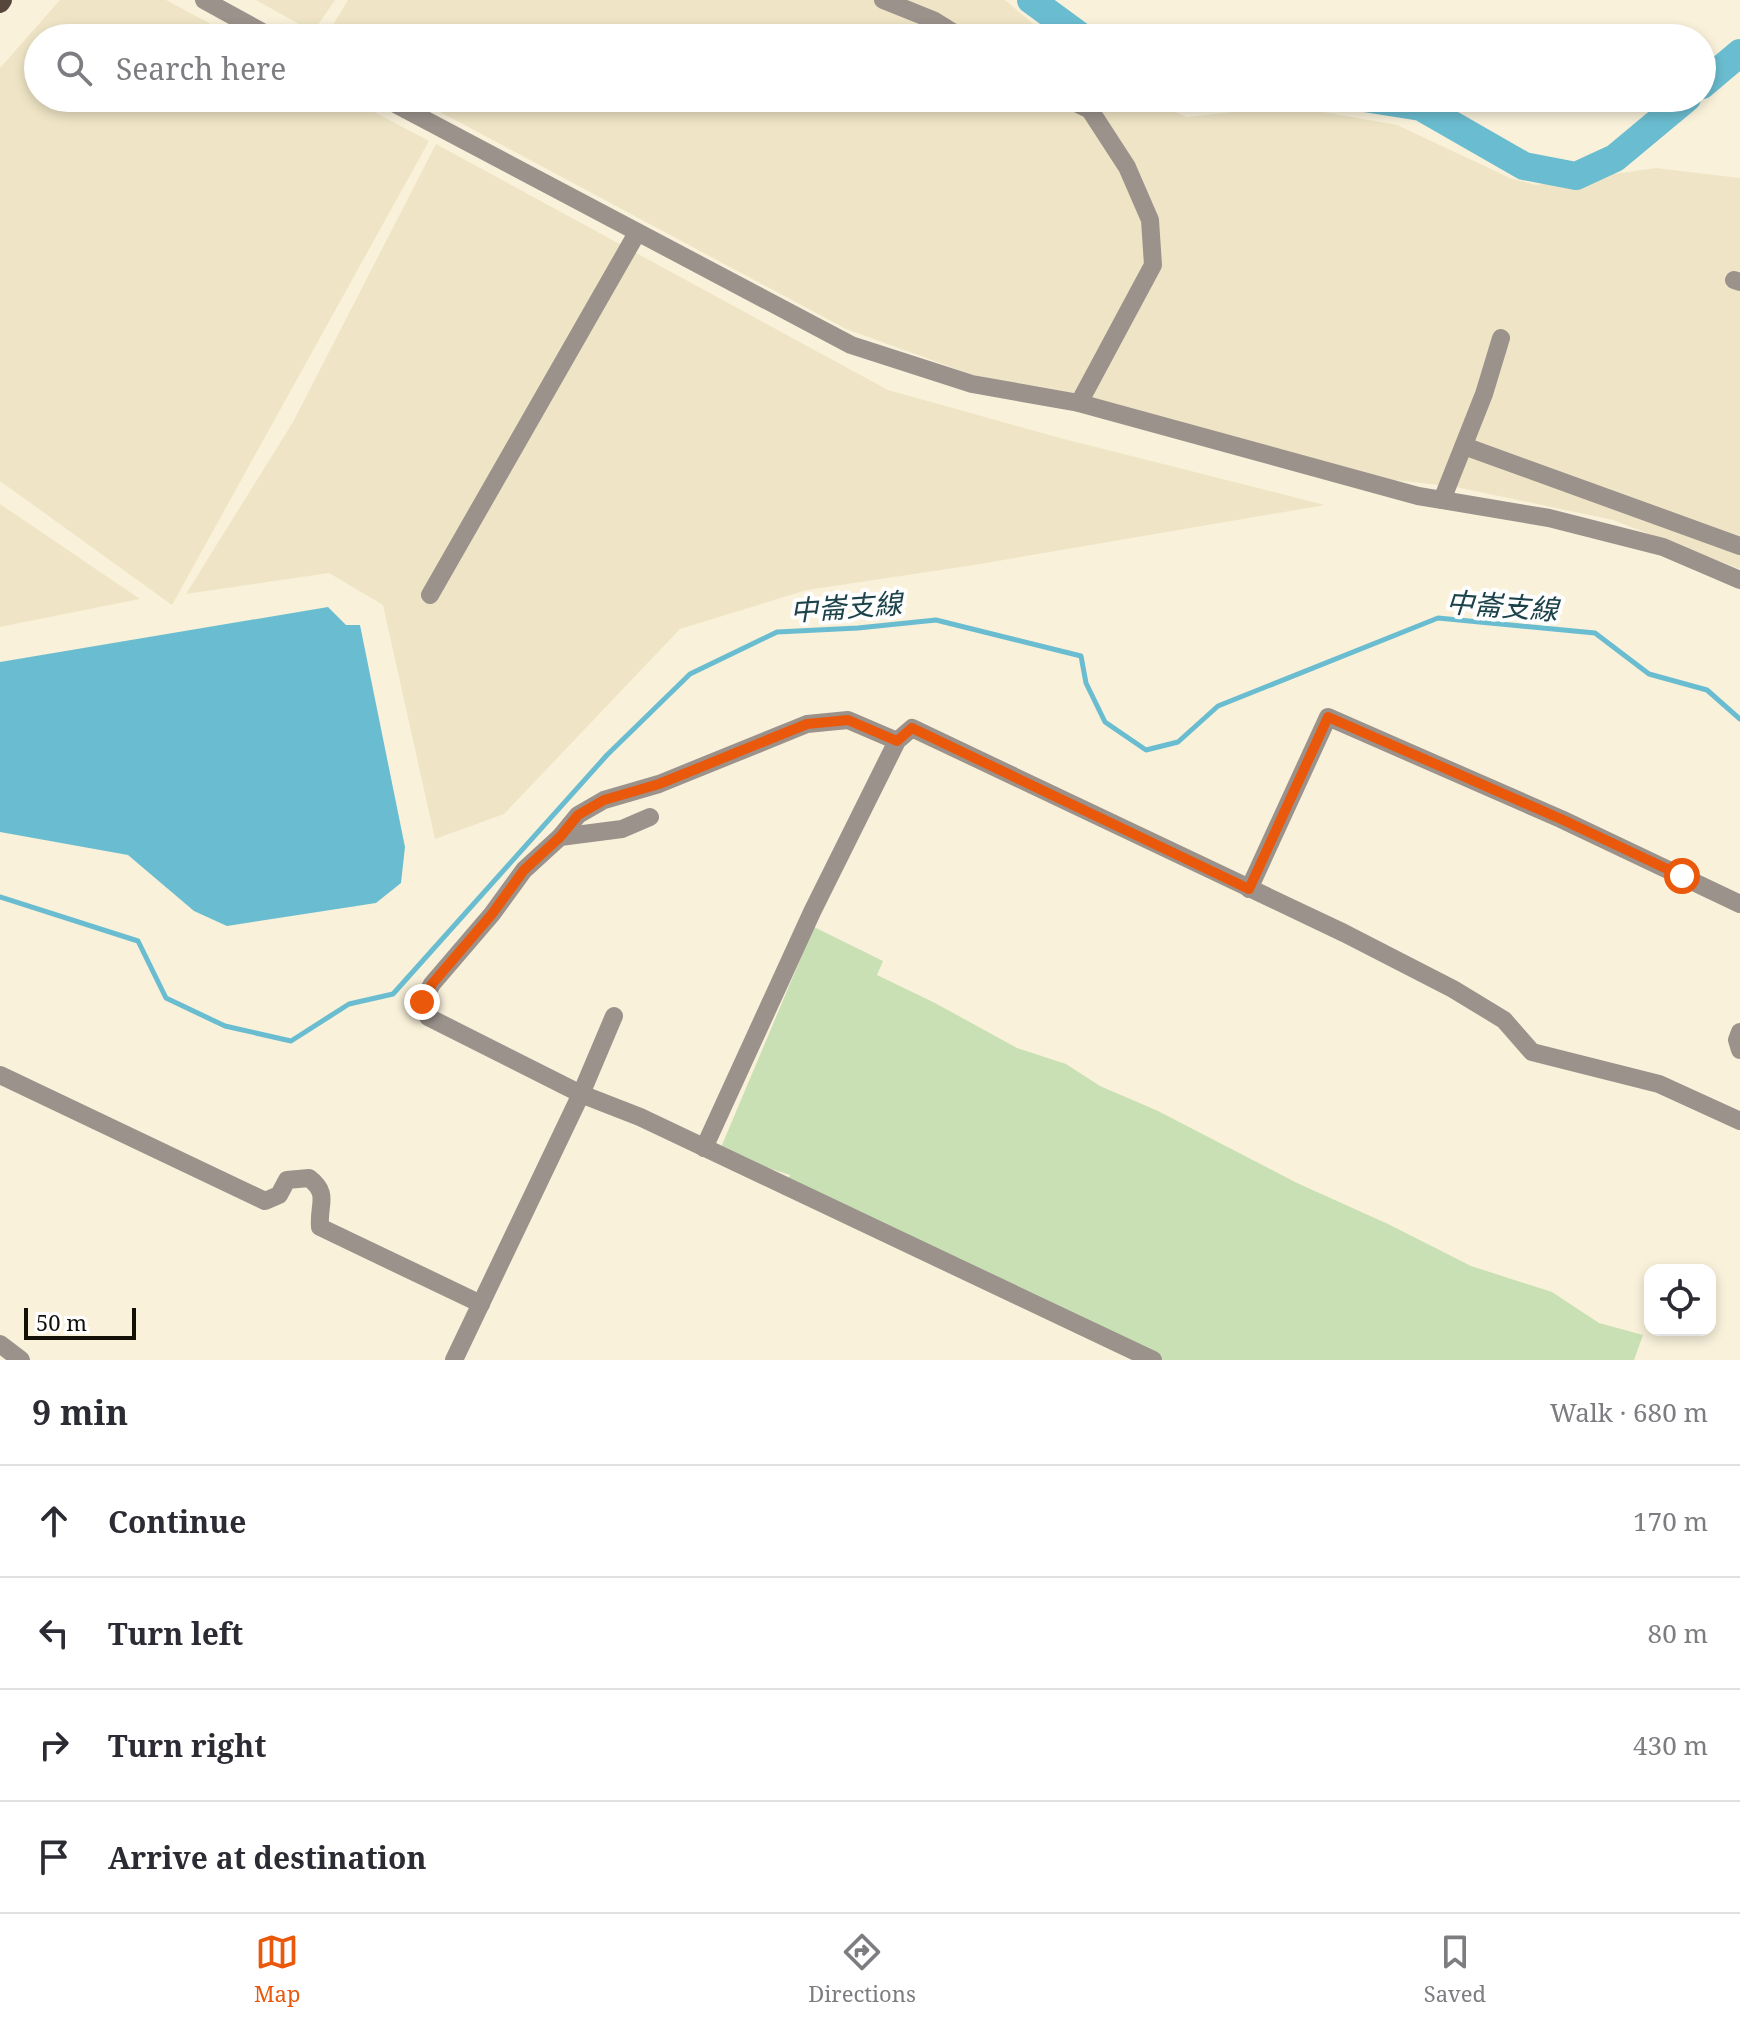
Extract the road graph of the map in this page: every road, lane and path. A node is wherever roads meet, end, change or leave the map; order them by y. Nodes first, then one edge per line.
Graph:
1 (204, 0) edge
2 (883, 0) edge
3 (248, 24) edge
4 (939, 24) edge
5 (410, 112) edge
6 (1091, 112) edge
7 (637, 233) junction
8 (1501, 338) dead end
9 (1079, 403) junction
10 (1464, 446) junction
11 (1442, 500) junction
12 (1740, 546) edge
13 (1740, 580) edge
14 (430, 595) dead end
15 (897, 741) junction
16 (650, 817) dead end
17 (560, 837) junction
18 (1249, 889) junction
19 (1740, 904) edge
20 (614, 1016) dead end
21 (1740, 1032) edge
22 (1740, 1050) edge
23 (0, 1075) edge
24 (581, 1094) junction
25 (1740, 1121) edge
26 (704, 1148) junction
27 (481, 1304) junction
28 (0, 1344) edge
29 (21, 1360) edge
30 (454, 1360) edge
31 (1153, 1360) edge

1 - 3 lane
2 - 4 lane
5 - 7 lane
6 - 9 lane
7 - 9 lane
7 - 14 lane
8 - 10 lane
9 - 11 lane
10 - 11 lane
10 - 12 lane
11 - 13 lane
15 - 17 lane
15 - 18 lane
15 - 26 lane
16 - 17 lane
17 - 24 lane
18 - 19 lane
18 - 25 lane
20 - 24 lane
21 - 22 lane
23 - 27 lane
24 - 26 lane
24 - 27 lane
26 - 31 lane
27 - 30 lane
28 - 29 lane

